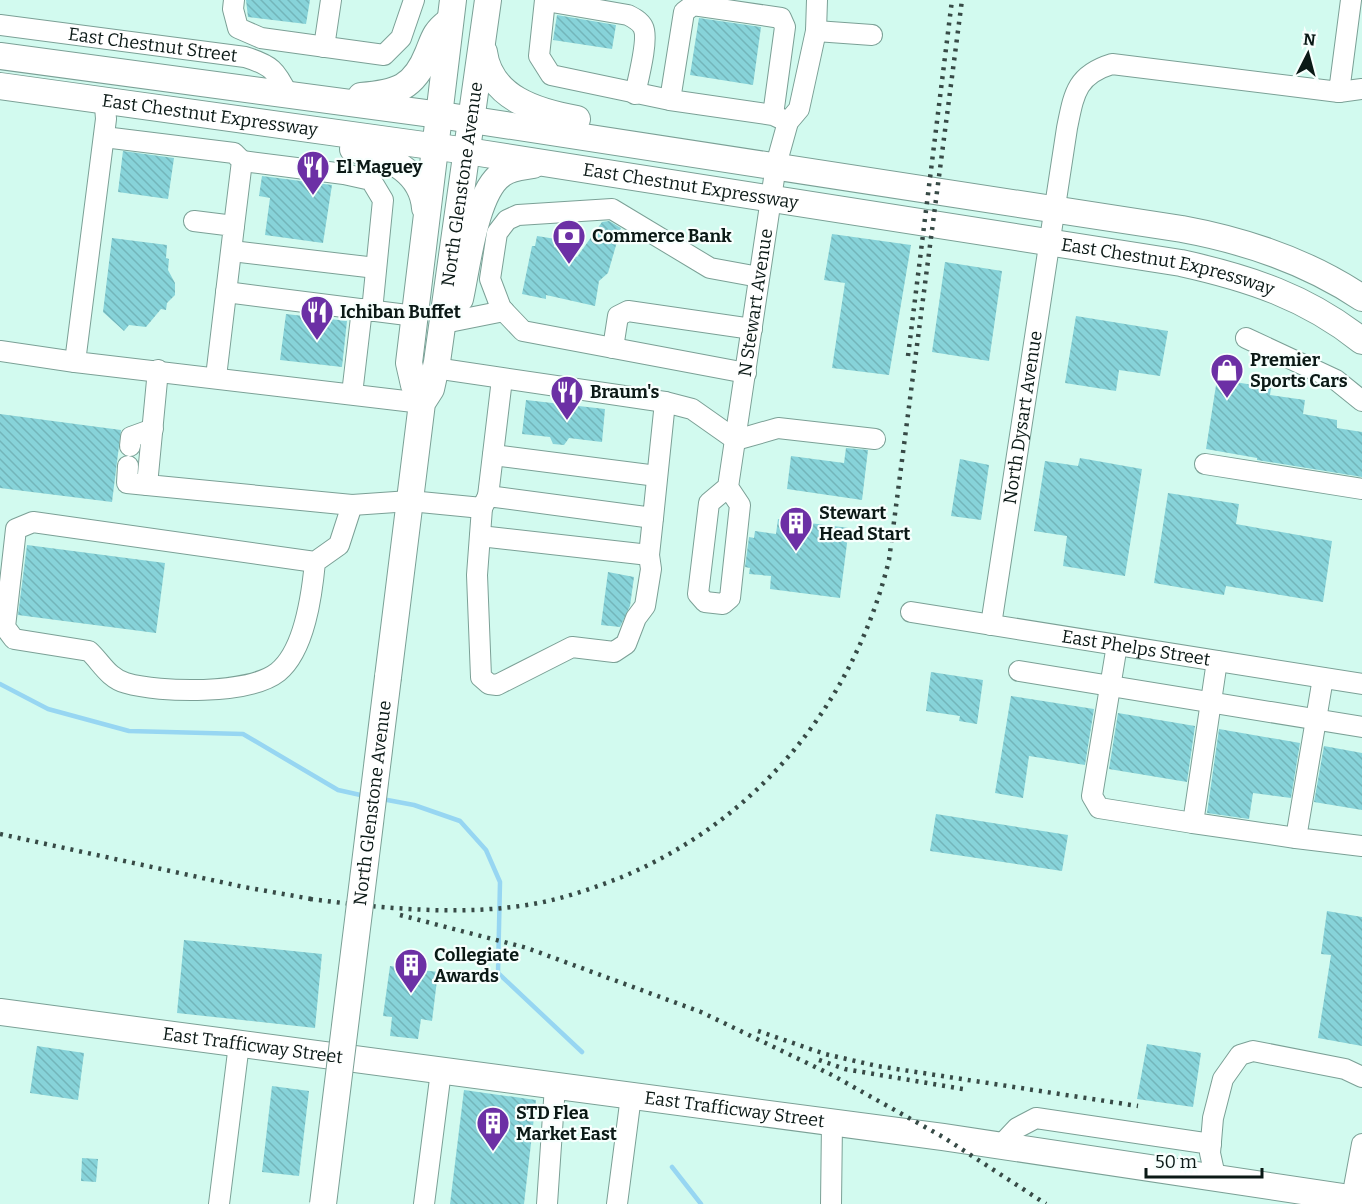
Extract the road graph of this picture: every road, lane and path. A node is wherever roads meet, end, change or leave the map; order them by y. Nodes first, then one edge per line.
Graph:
1 (234, 0) edge
2 (331, 0) edge
3 (414, 0) edge
4 (488, 0) edge
5 (817, 0) edge
6 (1351, 0) edge
7 (546, 1) edge
8 (452, 10) edge
9 (0, 25) edge
10 (816, 30) junction
11 (872, 35) dead end
12 (271, 40) junction
13 (483, 42) junction
14 (324, 47) junction
15 (0, 56) edge
16 (267, 64) junction
17 (0, 86) edge
18 (1362, 89) edge
19 (1339, 92) junction
20 (288, 94) junction
21 (635, 94) junction
22 (322, 99) junction
23 (101, 100) junction
24 (670, 100) junction
25 (440, 115) junction
26 (781, 119) junction
27 (472, 120) junction
28 (104, 136) junction
29 (436, 146) junction
30 (466, 151) junction
31 (242, 161) junction
32 (545, 163) junction
33 (776, 165) junction
34 (771, 199) junction
35 (1056, 209) junction
36 (194, 221) dead end
37 (426, 224) junction
38 (234, 226) junction
39 (1051, 241) junction
40 (232, 251) junction
41 (376, 268) junction
42 (759, 277) junction
43 (226, 292) junction
44 (1362, 298) edge
45 (367, 310) junction
46 (504, 311) junction
47 (415, 316) junction
48 (448, 320) junction
49 (752, 329) junction
50 (1246, 338) dead end
51 (1362, 341) edge
52 (613, 348) junction
53 (0, 351) edge
54 (75, 362) junction
55 (436, 365) junction
56 (158, 370) junction
57 (746, 373) junction
58 (216, 377) junction
59 (511, 380) junction
60 (352, 394) junction
61 (1362, 401) edge
62 (665, 402) junction
63 (422, 403) junction
64 (153, 429) junction
65 (875, 439) dead end
66 (736, 440) junction
67 (130, 446) dead end
68 (493, 455) junction
69 (1205, 464) dead end
70 (128, 466) dead end
71 (657, 476) junction
72 (147, 485) junction
73 (728, 487) junction
74 (1362, 489) edge
75 (410, 501) junction
76 (485, 502) junction
77 (352, 505) junction
78 (653, 518) junction
79 (480, 536) junction
80 (649, 555) junction
81 (315, 562) junction
82 (911, 612) dead end
83 (991, 625) junction
84 (1118, 645) junction
85 (1217, 661) junction
86 (1020, 671) dead end
87 (1323, 678) junction
88 (1362, 684) edge
89 (1110, 686) junction
90 (1212, 704) junction
91 (1316, 720) junction
92 (1362, 727) edge
93 (1193, 824) junction
94 (1296, 838) junction
95 (1362, 846) edge
96 (0, 1012) edge
97 (239, 1044) junction
98 (441, 1071) junction
99 (1362, 1077) edge
100 (555, 1086) junction
101 (631, 1096) junction
102 (832, 1122) junction
103 (1121, 1131) junction
104 (1211, 1144) junction
105 (1362, 1144) edge
106 (1001, 1145) junction
107 (1117, 1161) junction
108 (1215, 1176) junction
109 (1357, 1199) edge
110 (219, 1204) edge
111 (323, 1204) edge
112 (424, 1204) edge
113 (548, 1204) edge
114 (617, 1204) edge
115 (831, 1204) edge

1 - 12 street
2 - 14 street
3 - 14 street
4 - 13 main road, North Glenstone Avenue
5 - 10 street
6 - 19 street
7 - 21 street
7 - 21 street
8 - 22 main road
8 - 25 main road, North Glenstone Avenue
9 - 16 street, East Chestnut Street
10 - 11 street
10 - 26 street
12 - 14 street
12 - 16 street
13 - 27 main road, North Glenstone Avenue
13 - 33 main road
15 - 20 main road, East Chestnut Expressway
16 - 20 street
17 - 23 main road, East Chestnut Expressway
18 - 19 street, North Dysart Avenue
19 - 35 street, North Dysart Avenue
20 - 22 main road, East Chestnut Expressway
21 - 24 street
22 - 25 main road, East Chestnut Expressway
23 - 28 street
23 - 29 main road, East Chestnut Expressway
23 - 37 main road
24 - 26 street
24 - 26 street
25 - 27 main road, East Chestnut Expressway
25 - 29 main road, North Glenstone Avenue
26 - 33 street, N Stewart Avenue
27 - 30 main road, North Glenstone Avenue
27 - 33 main road, East Chestnut Expressway
28 - 31 street
28 - 54 street
29 - 30 main road, East Chestnut Expressway
29 - 37 main road, North Glenstone Avenue
30 - 32 main road, East Chestnut Expressway
30 - 48 main road, North Glenstone Avenue
31 - 38 street
31 - 41 street
32 - 34 main road, East Chestnut Expressway
32 - 48 main road
33 - 34 street, N Stewart Avenue
33 - 35 main road, East Chestnut Expressway
34 - 39 main road, East Chestnut Expressway
34 - 42 street, N Stewart Avenue
35 - 39 street, North Dysart Avenue
35 - 44 main road, East Chestnut Expressway
36 - 38 street
37 - 47 main road, North Glenstone Avenue
38 - 40 street
39 - 51 main road, East Chestnut Expressway
39 - 83 street, North Dysart Avenue
40 - 41 street
40 - 43 street
41 - 45 street
42 - 46 street
42 - 49 street, N Stewart Avenue
43 - 45 street
43 - 58 street
45 - 47 street
45 - 60 street
46 - 48 street
46 - 52 street
47 - 63 main road, North Glenstone Avenue
48 - 55 main road, North Glenstone Avenue
49 - 52 street
49 - 57 street, N Stewart Avenue
50 - 61 street
52 - 57 street
53 - 54 street
54 - 56 street
55 - 59 street
55 - 63 main road, North Glenstone Avenue
56 - 58 street
56 - 64 street
57 - 66 street, N Stewart Avenue
58 - 60 street
59 - 62 street
59 - 68 street
59 - 71 street
60 - 63 street
62 - 66 street
62 - 71 street
63 - 75 main road, North Glenstone Avenue
64 - 67 street
64 - 72 street
65 - 66 street
66 - 73 street, N Stewart Avenue
68 - 71 street
68 - 76 street
69 - 74 street
70 - 72 street
71 - 78 street
72 - 77 street
73 - 73 street
75 - 76 street
75 - 77 street
75 - 111 main road, North Glenstone Avenue, bridge
76 - 78 street
76 - 79 street
77 - 81 street
78 - 80 street
79 - 80 street
79 - 80 street
81 - 81 street
82 - 83 street, East Phelps Street
83 - 84 street, East Phelps Street
84 - 85 street, East Phelps Street
84 - 89 street
85 - 87 street, East Phelps Street
85 - 90 street
86 - 89 street
87 - 88 street, East Phelps Street
87 - 91 street
89 - 90 street
89 - 93 street
90 - 91 street
90 - 93 street
91 - 92 street
91 - 94 street
93 - 94 street
94 - 95 street
96 - 97 main road, East Trafficway Street
97 - 98 main road, East Trafficway Street
97 - 110 street
98 - 100 main road, East Trafficway Street
98 - 112 street
99 - 104 street
100 - 101 main road, East Trafficway Street
100 - 113 street
101 - 102 main road, East Trafficway Street
101 - 114 street
102 - 106 main road, East Trafficway Street
102 - 115 street
103 - 104 street
103 - 106 street
103 - 107 street
104 - 108 street
105 - 109 street
106 - 107 main road, East Trafficway Street
107 - 108 main road, East Trafficway Street
108 - 109 main road, East Trafficway Street

